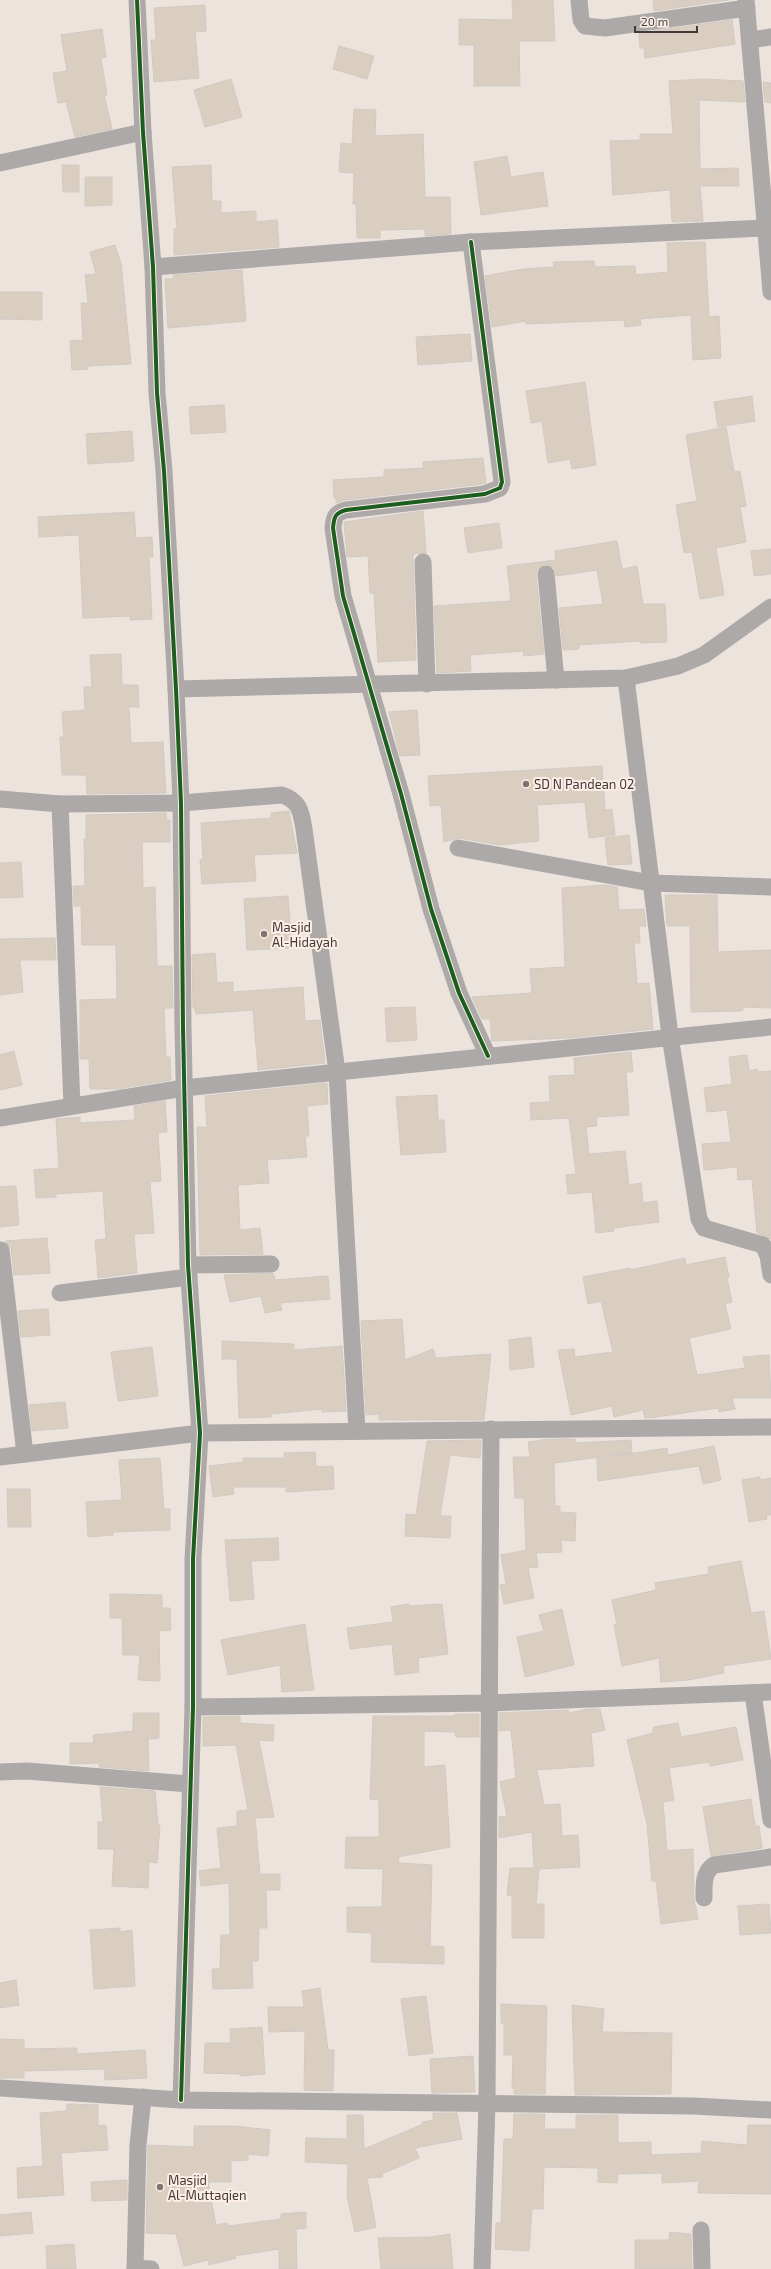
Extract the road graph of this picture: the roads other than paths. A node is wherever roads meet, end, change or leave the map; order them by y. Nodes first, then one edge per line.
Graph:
1 (137, 0) edge
2 (580, 0) edge
3 (746, 4) edge
4 (771, 37) edge
5 (750, 40) junction
6 (763, 112) edge
7 (143, 132) junction
8 (0, 163) edge
9 (767, 217) edge
10 (471, 242) junction
11 (153, 267) junction
12 (771, 292) edge
13 (423, 562) dead end
14 (546, 574) dead end
15 (771, 607) edge
16 (626, 678) junction
17 (556, 680) junction
18 (427, 684) junction
19 (370, 685) junction
20 (176, 689) junction
21 (0, 799) edge
22 (181, 803) junction
23 (60, 804) junction
24 (458, 848) dead end
25 (651, 883) junction
26 (771, 888) edge
27 (771, 1027) edge
28 (670, 1036) junction
29 (488, 1056) junction
30 (337, 1072) junction
31 (184, 1088) junction
32 (72, 1106) junction
33 (0, 1118) edge
34 (0, 1250) edge
35 (271, 1264) dead end
36 (188, 1271) junction
37 (771, 1275) edge
38 (60, 1292) dead end
39 (771, 1427) edge
40 (491, 1429) junction
41 (357, 1431) junction
42 (200, 1433) junction
43 (25, 1454) junction
44 (0, 1456) edge
45 (771, 1692) edge
46 (753, 1693) junction
47 (489, 1703) junction
48 (193, 1707) junction
49 (0, 1772) edge
50 (189, 1784) junction
51 (771, 1820) edge
52 (771, 1857) edge
53 (704, 1898) dead end
54 (0, 2088) edge
55 (143, 2097) junction
56 (181, 2100) junction
57 (487, 2103) junction
58 (771, 2110) edge
59 (701, 2230) dead end
60 (140, 2269) edge
61 (482, 2269) edge
62 (702, 2269) edge

1 - 7 street
2 - 3 street
3 - 5 street
4 - 5 street
5 - 6 street
6 - 9 street
7 - 8 street
7 - 11 street
9 - 10 street
9 - 12 street
10 - 11 street
10 - 19 street
11 - 20 street
13 - 18 street
14 - 17 street
15 - 16 street
16 - 17 street
16 - 25 street
17 - 18 street
18 - 19 street
19 - 20 street
19 - 29 street
20 - 22 street
21 - 23 street
22 - 23 street
22 - 30 street
22 - 31 street
23 - 32 street
24 - 25 street
25 - 26 street
25 - 28 street
27 - 28 street
28 - 29 street
28 - 37 street
29 - 30 street
30 - 31 street
30 - 41 street
31 - 32 street
31 - 36 street
32 - 33 street
34 - 43 street
35 - 36 street
36 - 38 street
36 - 42 street
39 - 40 street
40 - 41 street
40 - 47 street
41 - 42 street
42 - 43 street
42 - 48 street
43 - 44 street
45 - 46 street
46 - 47 street
46 - 51 street
47 - 48 street
47 - 57 street
48 - 50 street
49 - 50 street
50 - 56 street
52 - 53 street
54 - 55 street
55 - 56 street
55 - 60 street
56 - 57 street
57 - 58 street
57 - 61 street
59 - 62 street

